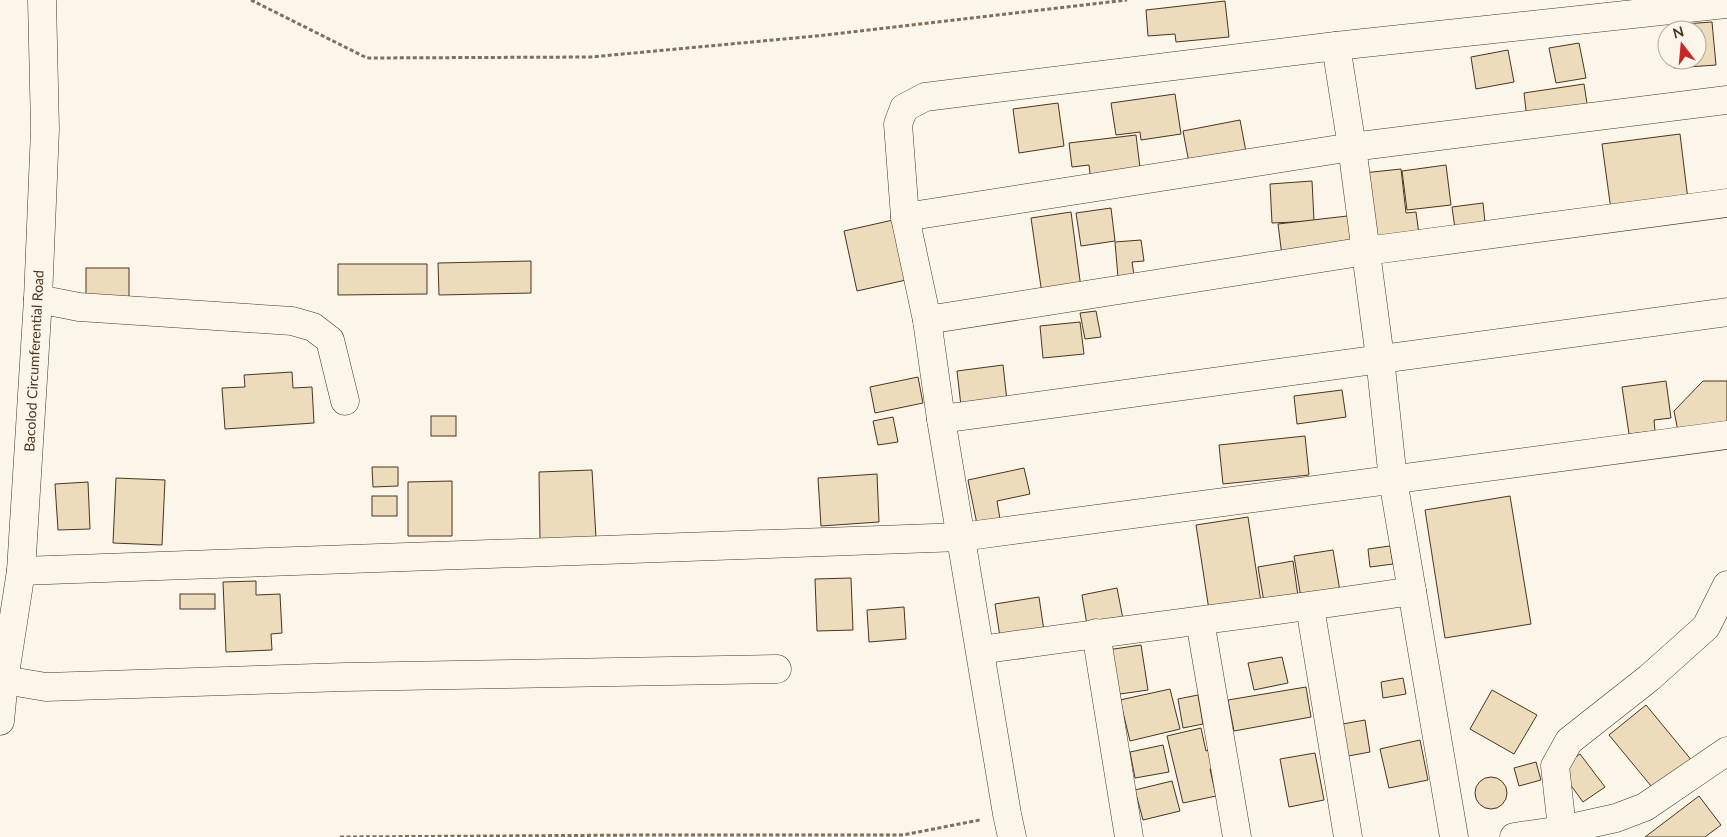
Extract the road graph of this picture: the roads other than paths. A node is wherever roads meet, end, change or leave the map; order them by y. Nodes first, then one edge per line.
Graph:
1 (42, 0) edge
2 (1727, 4) edge
3 (1336, 46) junction
4 (1727, 100) edge
5 (1352, 147) junction
6 (1727, 203) edge
7 (905, 217) junction
8 (1366, 251) junction
9 (38, 299) junction
10 (1727, 312) edge
11 (927, 320) junction
12 (1380, 358) junction
13 (345, 401) dead end
14 (941, 419) junction
15 (1727, 435) edge
16 (1393, 480) junction
17 (961, 537) junction
18 (20, 571) junction
19 (1727, 585) edge
20 (1412, 591) junction
21 (1310, 607) junction
22 (1200, 621) junction
23 (1096, 633) junction
24 (981, 650) junction
25 (777, 669) dead end
26 (4, 680) junction
27 (0, 721) edge
28 (1727, 751) edge
29 (1009, 826) edge
30 (1562, 834) edge
31 (1128, 837) edge
32 (1237, 837) edge
33 (1348, 837) edge
34 (1454, 837) edge
35 (1514, 837) edge

1 - 9 street, Bacolod Circumferential Road
2 - 3 street
3 - 5 street
3 - 7 street
4 - 5 street
5 - 7 street
5 - 8 street
6 - 8 street
7 - 11 street
8 - 11 street
8 - 12 street
9 - 13 street
9 - 18 street, Bacolod Circumferential Road
10 - 12 street
11 - 14 street
12 - 14 street
12 - 16 street
14 - 17 street
15 - 16 street
16 - 17 street
16 - 20 street
17 - 18 street
17 - 24 street
18 - 26 street, Bacolod Circumferential Road
19 - 30 street
20 - 21 street
20 - 34 street
21 - 22 street
21 - 33 street
22 - 23 street
22 - 32 street
23 - 24 street
23 - 31 street
24 - 29 street
25 - 26 street
26 - 27 street, Bacolod Circumferential Road
28 - 30 street
30 - 35 street

